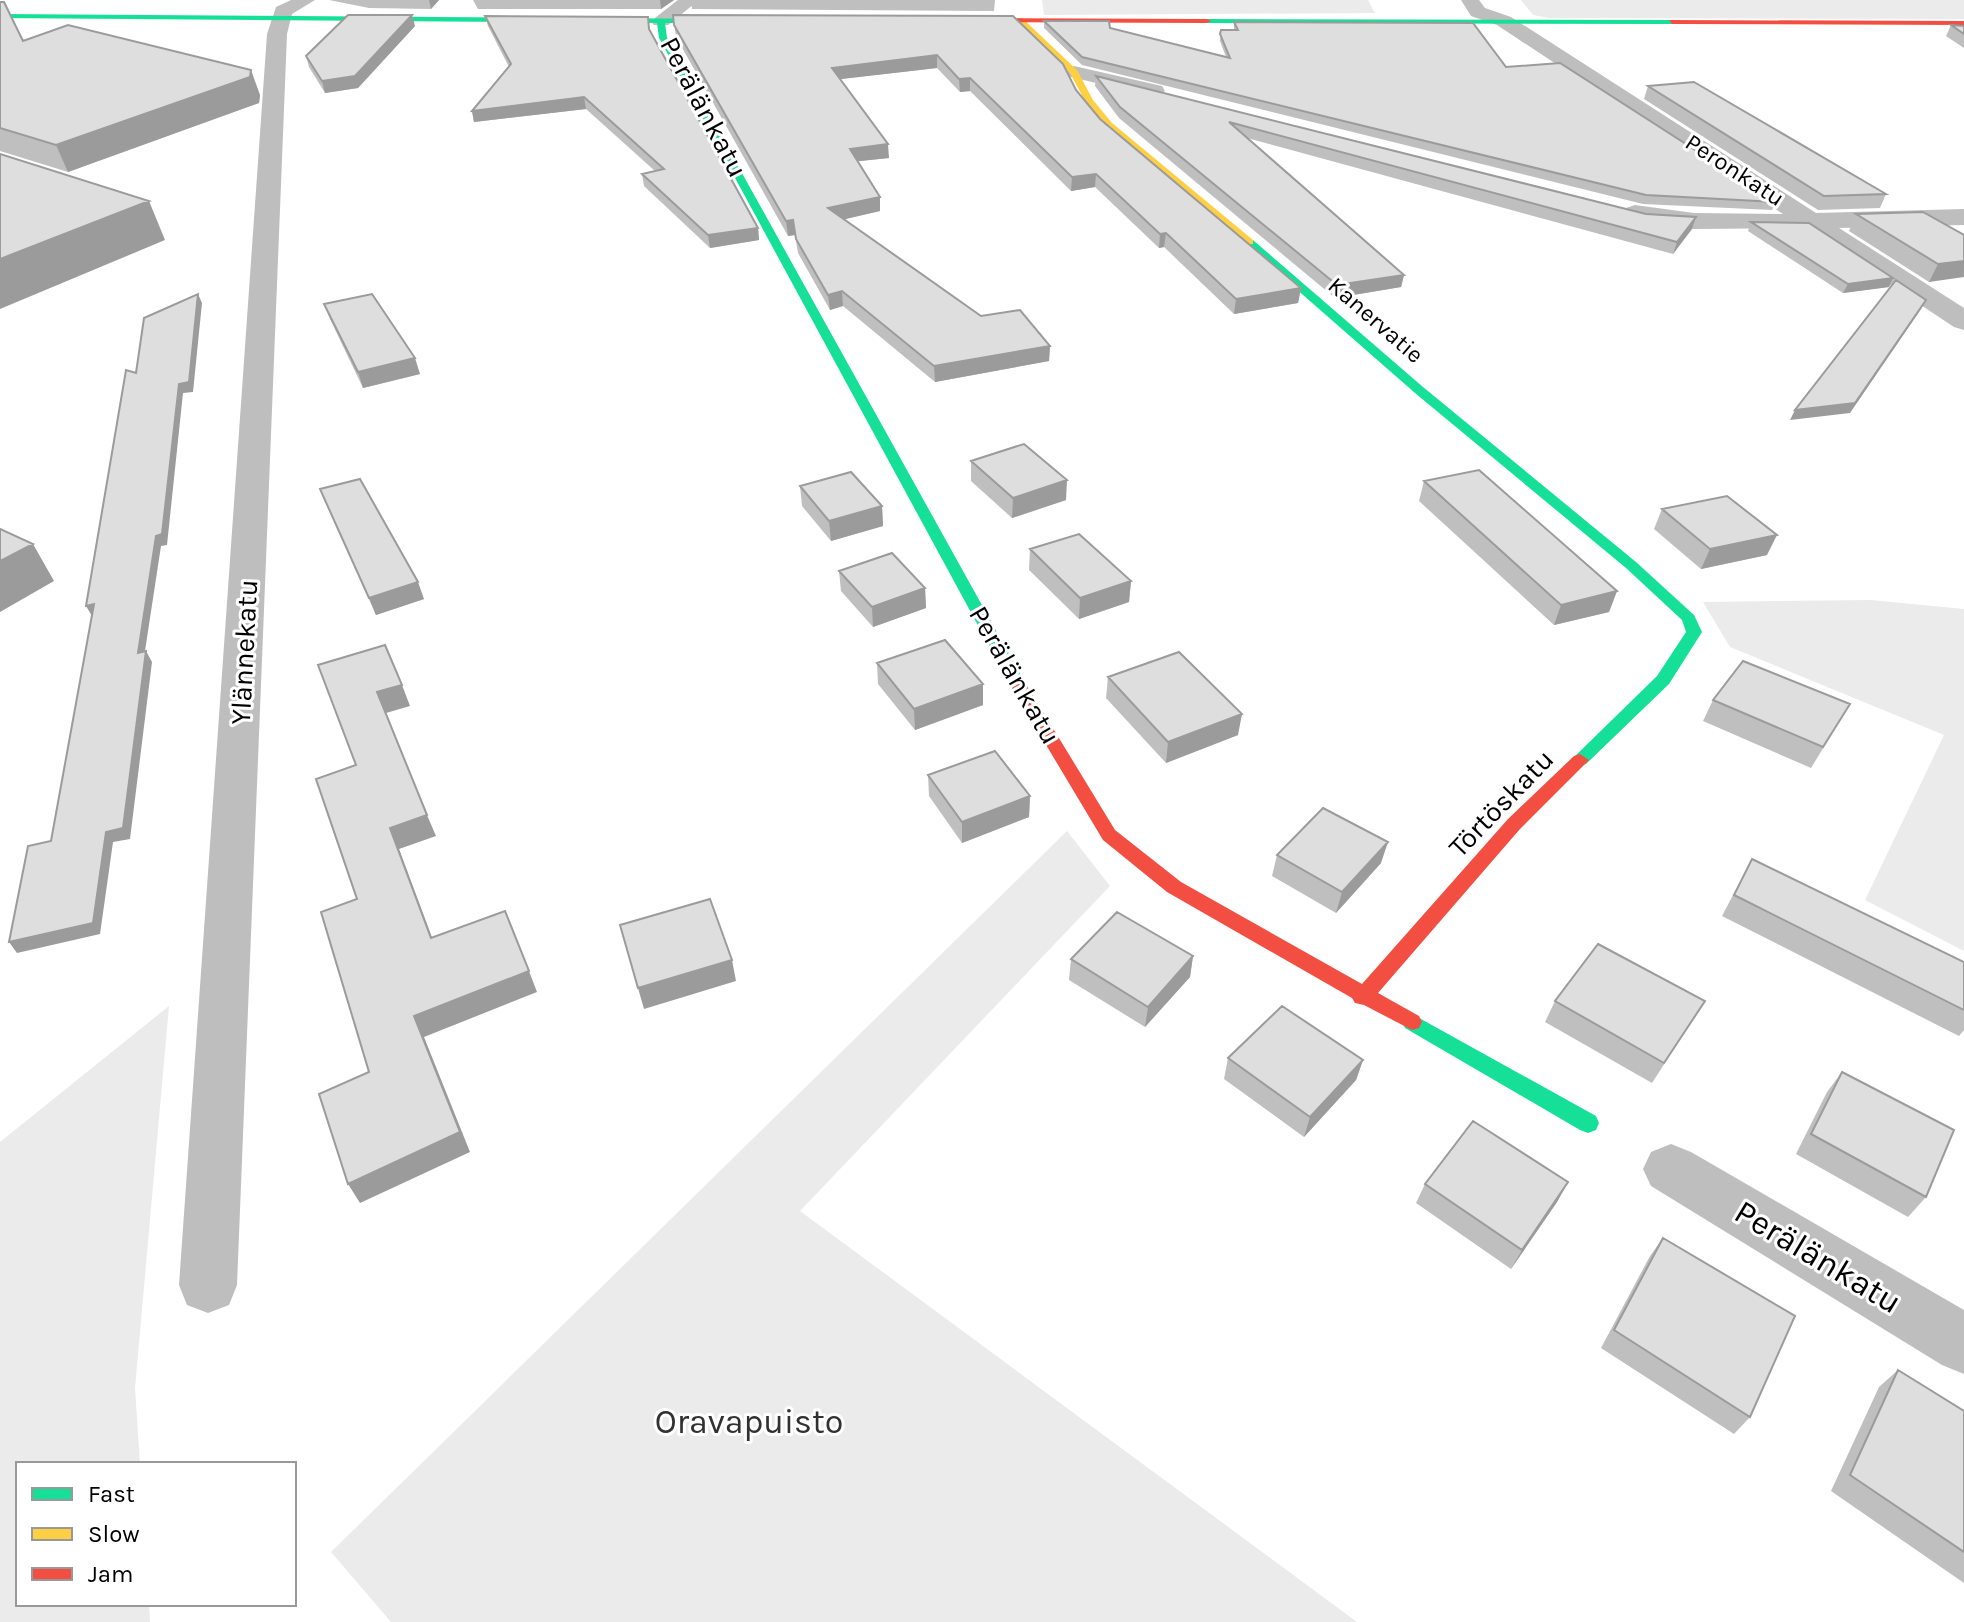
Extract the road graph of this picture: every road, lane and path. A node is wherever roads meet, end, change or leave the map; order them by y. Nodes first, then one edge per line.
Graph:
1 (690, 0) edge
2 (1470, 0) edge
3 (294, 10) edge
4 (1503, 10) edge
5 (0, 16) edge
6 (935, 20) edge
7 (1019, 20) junction
8 (661, 21) junction
9 (752, 21) edge
10 (1964, 23) edge
11 (1074, 72) junction
12 (1175, 96) edge
13 (1615, 208) edge
14 (1964, 217) edge
15 (1812, 220) junction
16 (1964, 321) edge
17 (1685, 652) joint
18 (1362, 997) junction
19 (1588, 1123) dead end
20 (1671, 1169) dead end
21 (208, 1285) dead end
22 (1964, 1344) edge

1 - 8 street
2 - 4 street, Peronkatu
3 - 5 street
3 - 8 street
3 - 21 street, Ylännekatu
4 - 7 street
4 - 10 street
4 - 15 street, Peronkatu
6 - 7 street
7 - 11 street, Kanervatie
8 - 9 street
8 - 18 street, Perälänkatu
11 - 12 street
11 - 17 street, Kanervatie
13 - 15 street
14 - 15 street
15 - 16 street, Peronkatu
17 - 18 street, Törtöskatu
18 - 19 street, Perälänkatu
20 - 22 street, Perälänkatu

